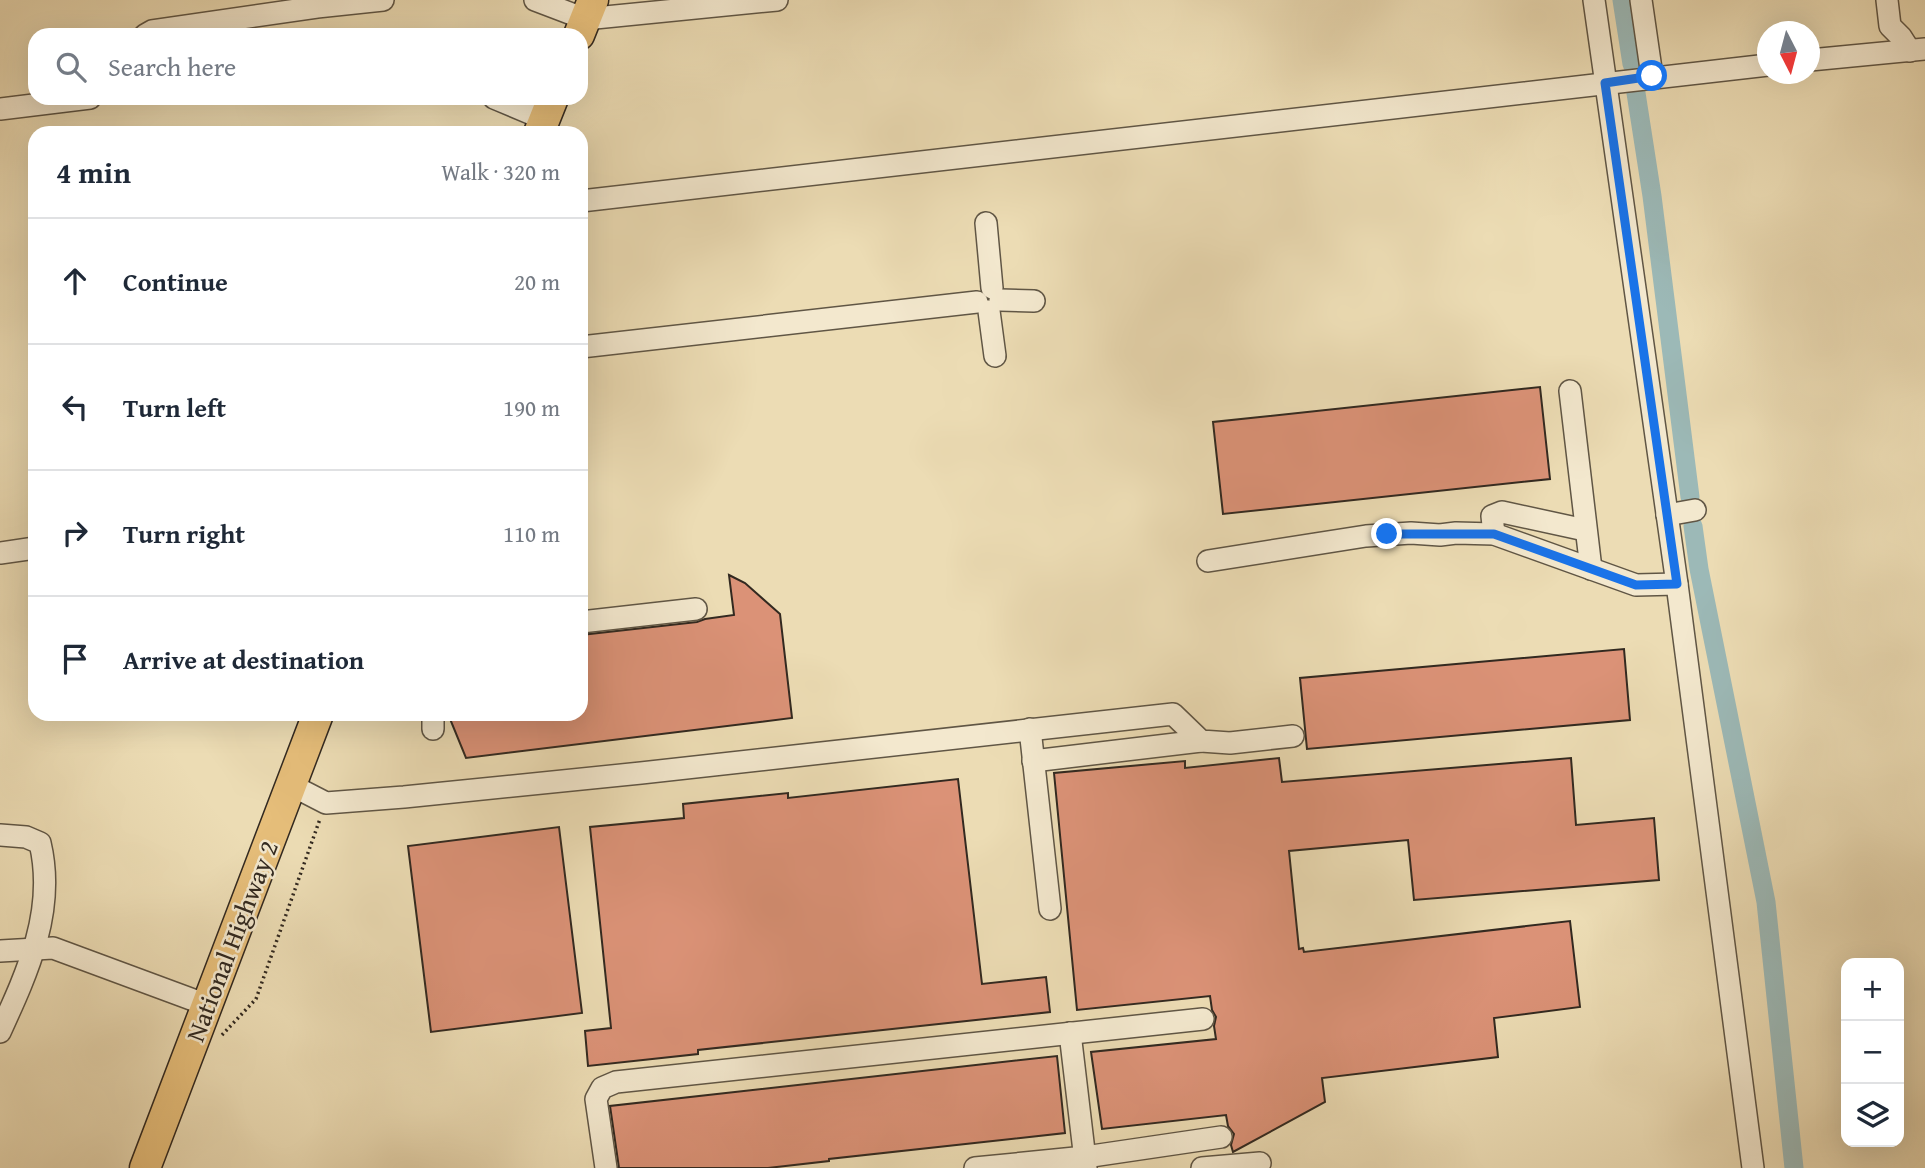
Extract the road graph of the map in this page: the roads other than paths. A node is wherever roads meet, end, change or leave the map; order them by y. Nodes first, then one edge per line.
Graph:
1 (383, 0) edge
2 (535, 0) edge
3 (777, 0) edge
4 (1594, 0) edge
5 (1642, 0) edge
6 (1887, 0) edge
7 (586, 18) edge
8 (172, 28) edge
9 (1917, 50) edge
10 (1820, 59) edge
11 (1757, 66) edge
12 (1652, 76) junction
13 (1605, 83) junction
14 (33, 105) edge
15 (513, 105) edge
16 (0, 109) edge
17 (545, 117) edge
18 (588, 200) edge
19 (986, 223) dead end
20 (990, 300) junction
21 (1034, 301) dead end
22 (588, 346) edge
23 (995, 356) dead end
24 (1570, 391) dead end
25 (1695, 510) dead end
26 (1667, 515) junction
27 (1585, 530) junction
28 (1494, 534) junction
29 (28, 549) edge
30 (0, 552) edge
31 (1208, 561) dead end
32 (1591, 569) junction
33 (1677, 584) junction
34 (696, 609) dead end
35 (588, 621) edge
36 (315, 721) edge
37 (1030, 729) junction
38 (1293, 736) dead end
39 (1201, 741) junction
40 (1033, 761) junction
41 (291, 785) junction
42 (0, 835) edge
43 (1049, 909) dead end
44 (34, 949) junction
45 (0, 951) edge
46 (207, 1005) junction
47 (1203, 1019) dead end
48 (0, 1032) edge
49 (1070, 1033) junction
50 (1221, 1137) dead end
51 (1085, 1162) edge
52 (1261, 1163) dead end
53 (145, 1168) edge
54 (606, 1168) edge
55 (975, 1168) edge
56 (1202, 1168) edge
57 (1753, 1168) edge

1 - 8 street
2 - 7 street
3 - 7 street
4 - 13 street
5 - 12 street
6 - 9 street
9 - 10 street
11 - 12 street
12 - 13 street
13 - 18 street
13 - 26 street
14 - 16 street
15 - 17 street
19 - 20 street
20 - 21 street
20 - 22 street
20 - 23 street
24 - 27 street
25 - 26 street
26 - 33 street
27 - 28 street
27 - 32 street
28 - 31 street
28 - 32 street
29 - 30 street
32 - 33 street
33 - 57 street
34 - 35 street
36 - 41 highway, National Highway 2
37 - 39 street
37 - 40 street
37 - 41 street
38 - 39 street
39 - 40 street
40 - 43 street
41 - 46 highway, National Highway 2
42 - 44 street
44 - 45 street
44 - 46 street
44 - 48 street
46 - 53 highway, National Highway 2
47 - 49 street
49 - 51 street
49 - 54 street
50 - 51 street
51 - 55 street
52 - 56 street

